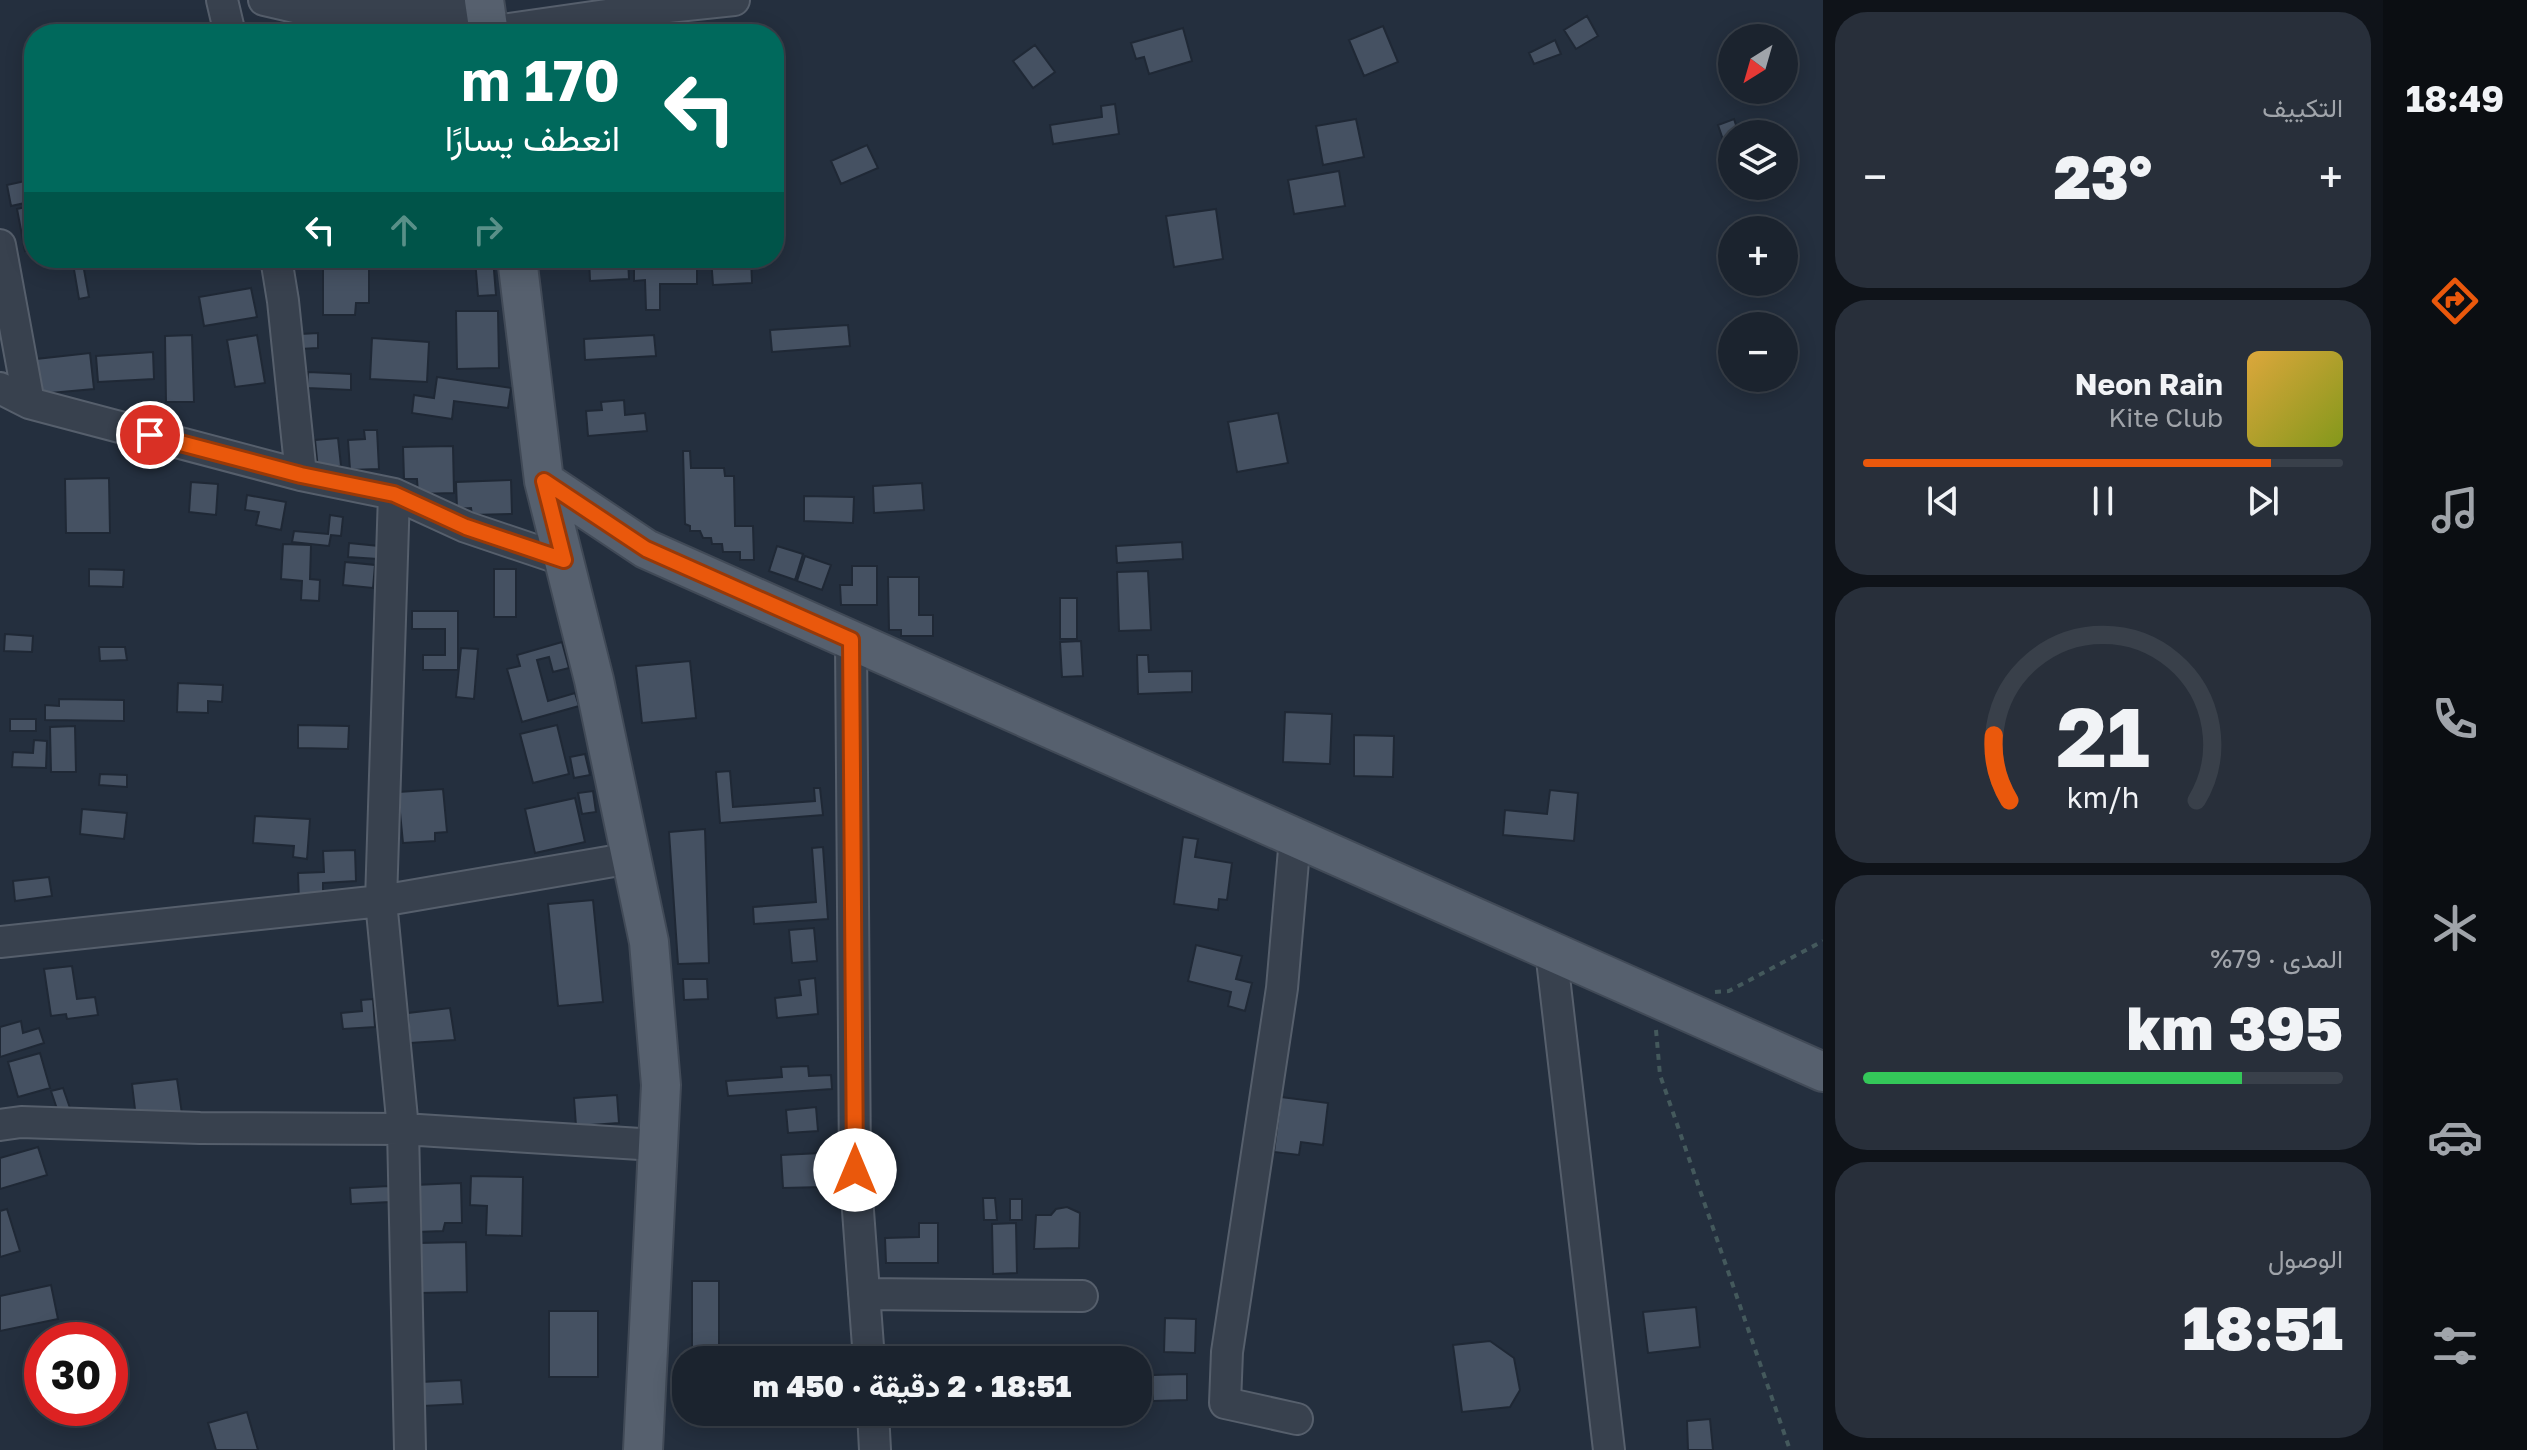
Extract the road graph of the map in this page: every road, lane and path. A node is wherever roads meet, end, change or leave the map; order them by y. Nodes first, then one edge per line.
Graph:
1 (222, 0) edge
2 (264, 0) edge
3 (734, 0) edge
4 (487, 18) edge
5 (228, 24) edge
6 (0, 245) edge
7 (278, 268) edge
8 (518, 268) edge
9 (0, 388) edge
10 (29, 403) junction
11 (301, 475) junction
12 (544, 481) junction
13 (394, 494) junction
14 (564, 560) junction
15 (851, 640) junction
16 (1295, 838) junction
17 (631, 858) junction
18 (381, 901) junction
19 (1823, 941) edge
20 (0, 942) edge
21 (1551, 951) junction
22 (1714, 992) dead end
23 (1653, 996) junction
24 (1823, 1072) edge
25 (0, 1125) edge
26 (403, 1129) junction
27 (656, 1145) junction
28 (864, 1294) junction
29 (1082, 1296) dead end
30 (868, 1346) edge
31 (1297, 1419) dead end
32 (874, 1426) edge
33 (410, 1450) edge
34 (643, 1450) edge
35 (875, 1450) edge
36 (1609, 1450) edge
37 (1790, 1450) edge

1 - 5 street
2 - 4 street
3 - 4 street
6 - 10 street
7 - 11 street
8 - 12 main road
9 - 10 street
10 - 11 street
11 - 13 street
12 - 14 main road
12 - 15 main road
13 - 14 street
13 - 18 street
14 - 17 main road
15 - 16 main road
15 - 28 street
16 - 21 main road
16 - 31 street
17 - 18 street
17 - 27 main road
18 - 20 street
18 - 26 street
19 - 22 path
21 - 23 main road
21 - 36 street
23 - 24 main road
23 - 37 path
25 - 26 street
26 - 27 street
26 - 33 street
27 - 34 main road
28 - 29 street
28 - 30 street
32 - 35 street

